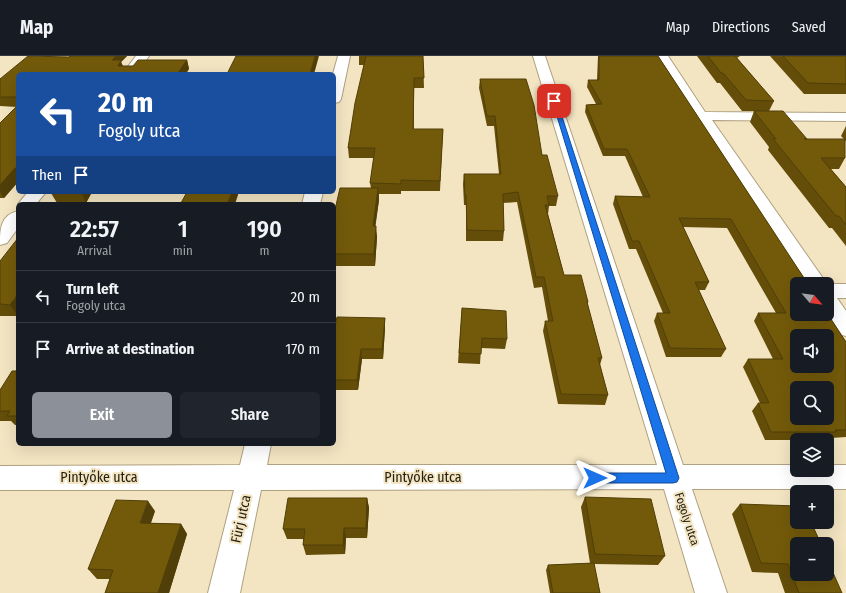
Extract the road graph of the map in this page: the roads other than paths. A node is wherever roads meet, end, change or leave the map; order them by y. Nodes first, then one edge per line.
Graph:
1 (143, 56) edge
2 (344, 56) edge
3 (539, 56) edge
4 (662, 56) edge
5 (131, 72) edge
6 (336, 90) edge
7 (701, 116) junction
8 (846, 117) edge
9 (35, 194) edge
10 (29, 202) edge
11 (16, 219) edge
12 (0, 239) edge
13 (812, 277) edge
14 (834, 290) edge
15 (846, 291) edge
16 (834, 310) edge
17 (846, 328) edge
18 (258, 446) edge
19 (251, 476) junction
20 (846, 477) edge
21 (0, 478) edge
22 (673, 478) junction
23 (224, 593) edge
24 (711, 593) edge

1 - 5 street
2 - 6 street
3 - 22 street, Fogoly utca
4 - 7 street
7 - 8 street
7 - 13 street
9 - 10 street
11 - 12 street
14 - 15 street
16 - 17 street
18 - 19 street, Fürj utca
19 - 21 street, Pintyőke utca
19 - 22 street, Pintyőke utca
19 - 23 street, Fürj utca
20 - 22 street, Pintyőke utca
22 - 24 street, Fogoly utca

